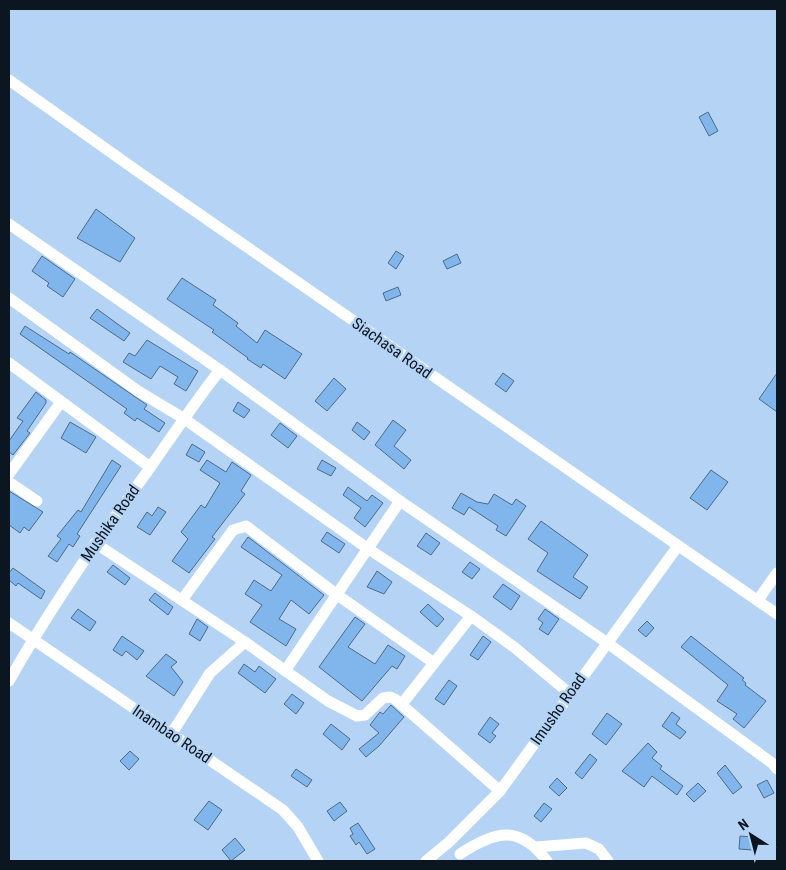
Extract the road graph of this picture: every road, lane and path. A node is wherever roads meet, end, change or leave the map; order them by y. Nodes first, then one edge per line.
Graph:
1 (9, 80) edge
2 (9, 224) edge
3 (9, 298) edge
4 (9, 363) edge
5 (220, 370) junction
6 (61, 402) junction
7 (183, 418) junction
8 (150, 467) junction
9 (9, 474) edge
10 (9, 482) edge
11 (37, 501) dead end
12 (400, 501) junction
13 (95, 543) junction
14 (678, 546) junction
15 (367, 548) junction
16 (777, 573) edge
17 (336, 594) junction
18 (182, 600) junction
19 (758, 600) junction
20 (777, 614) edge
21 (472, 616) junction
22 (9, 622) edge
23 (32, 639) junction
24 (245, 642) junction
25 (606, 642) junction
26 (434, 663) junction
27 (285, 671) junction
28 (9, 681) edge
29 (569, 693) junction
30 (402, 704) junction
31 (172, 733) junction
32 (777, 769) edge
33 (500, 791) junction
34 (449, 842) junction
35 (536, 847) junction
36 (463, 858) edge
37 (318, 861) edge
38 (426, 861) edge
39 (547, 861) edge
40 (608, 861) edge

1 - 14 street, Siachasa Road
2 - 5 street
3 - 7 street
4 - 6 street
5 - 7 street, Mushika Road
5 - 12 street
6 - 8 street
6 - 9 street
7 - 8 street, Mushika Road
7 - 15 street
8 - 13 street, Mushika Road
10 - 11 street
12 - 15 street
12 - 25 street
13 - 18 street
13 - 23 street, Mushika Road
14 - 19 street, Siachasa Road
14 - 25 street, Imusho Road
15 - 17 street
15 - 21 street
16 - 19 street
17 - 18 street
17 - 26 street
17 - 27 street
18 - 24 street
19 - 20 street, Siachasa Road
21 - 26 street
21 - 29 street
22 - 23 street, Inambao Road
23 - 28 street, Mushika Road
23 - 31 street, Inambao Road
24 - 27 street
24 - 31 street
25 - 29 street, Imusho Road
25 - 32 street
26 - 30 street
27 - 30 street
29 - 33 street, Imusho Road
30 - 33 street
31 - 37 street, Inambao Road
33 - 34 street, Imusho Road
34 - 36 street
34 - 38 street, Imusho Road
35 - 36 street
35 - 39 street
35 - 40 street

